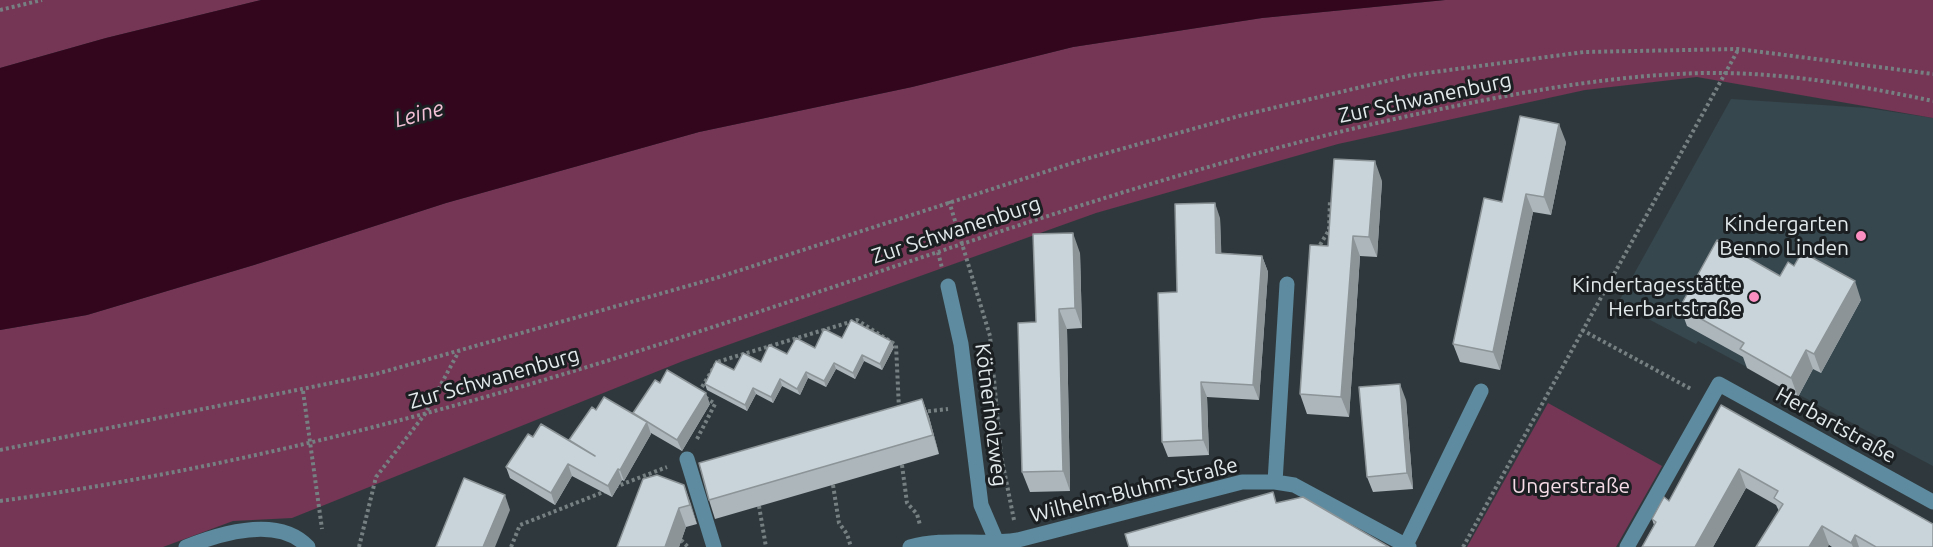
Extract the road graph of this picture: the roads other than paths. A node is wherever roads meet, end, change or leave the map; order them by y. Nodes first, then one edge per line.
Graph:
1 (1287, 284) dead end
2 (948, 286) dead end
3 (1481, 391) dead end
4 (687, 459) road end
5 (1275, 482) junction
6 (1933, 502) edge
7 (314, 543) edge
8 (917, 545) edge
9 (998, 545) edge
10 (1408, 546) edge
11 (186, 547) edge
12 (714, 547) edge
13 (1628, 547) edge

1 - 5 street
2 - 9 street, Kötnerholzweg
3 - 10 street
4 - 12 street
5 - 9 street, Wilhelm-Bluhm-Straße
5 - 10 street, Wilhelm-Bluhm-Straße
6 - 13 street, Herbartstraße
7 - 11 street
8 - 9 street, Wilhelm-Bluhm-Straße

